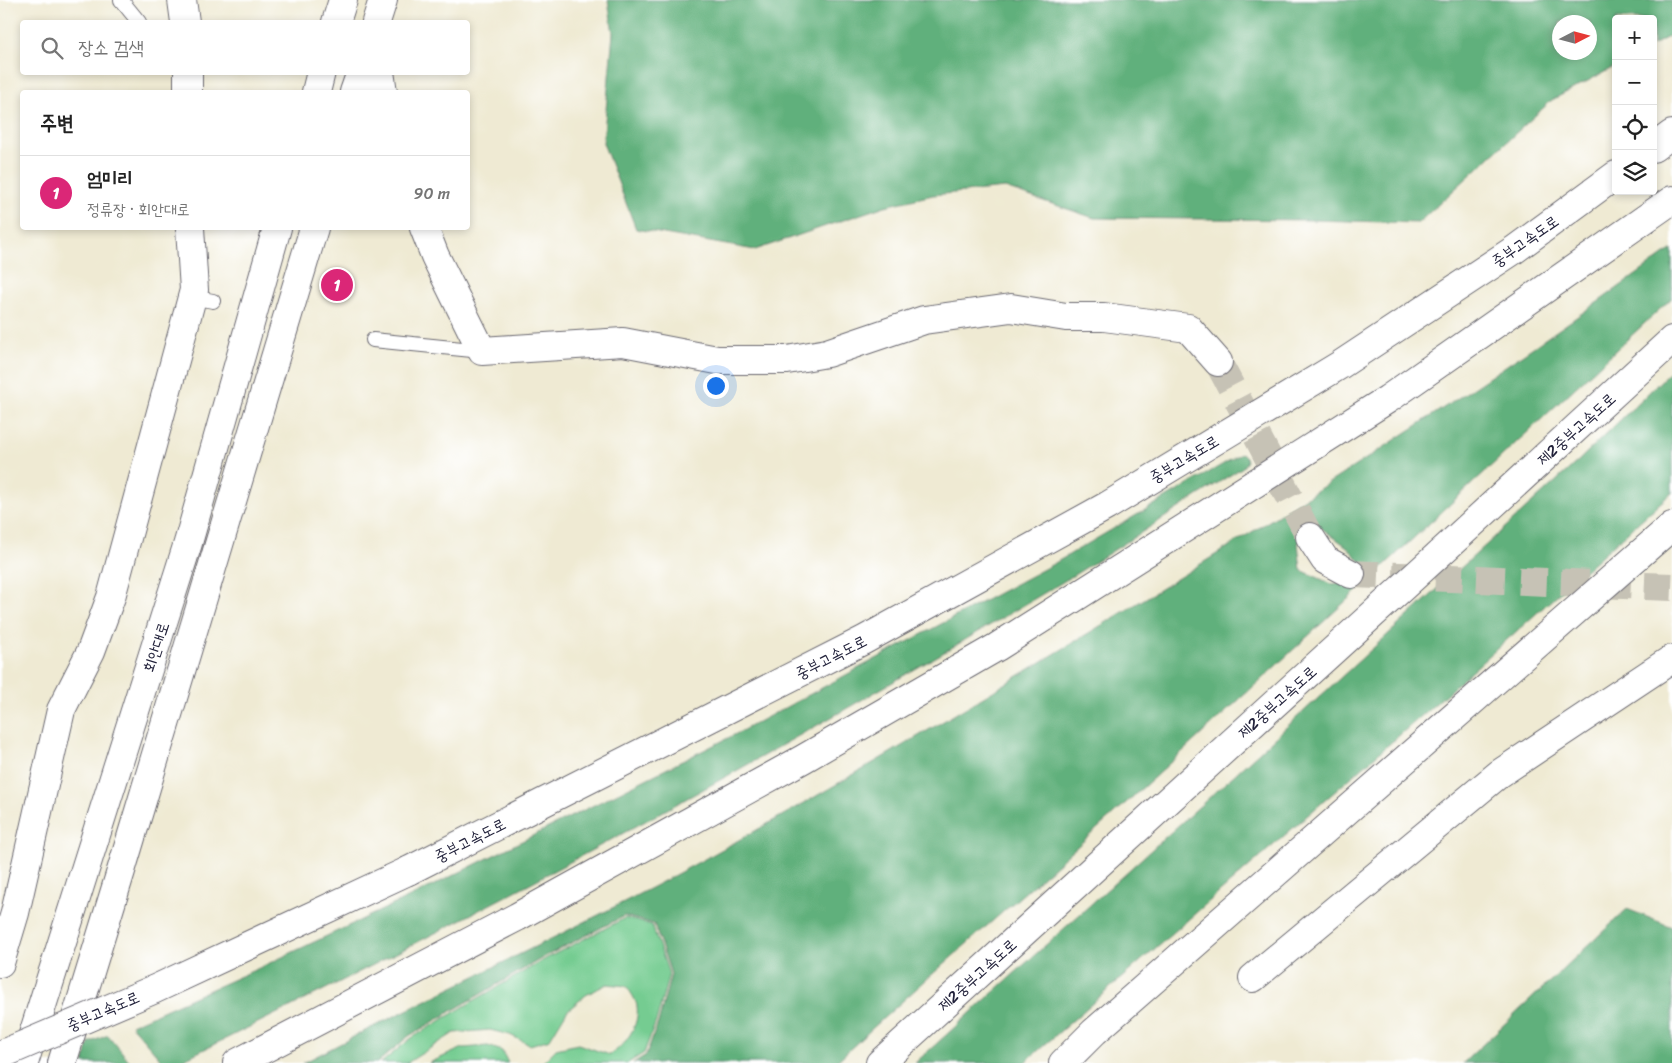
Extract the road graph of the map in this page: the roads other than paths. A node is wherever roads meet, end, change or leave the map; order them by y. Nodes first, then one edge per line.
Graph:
1 (121, 0) edge
2 (182, 0) edge
3 (343, 0) edge
4 (137, 20) edge
5 (185, 20) edge
6 (337, 20) edge
7 (320, 75) edge
8 (359, 75) edge
9 (380, 75) edge
10 (316, 90) edge
11 (355, 90) edge
12 (383, 90) edge
13 (1672, 134) edge
14 (1657, 145) edge
15 (1612, 178) edge
16 (1672, 200) edge
17 (190, 230) edge
18 (277, 230) edge
19 (313, 230) edge
20 (425, 230) edge
21 (373, 340) dead end
22 (1672, 340) edge
23 (482, 351) junction
24 (1218, 362) tunnel mouth
25 (1672, 526) edge
26 (1310, 537) tunnel mouth
27 (1351, 574) tunnel mouth
28 (1672, 659) edge
29 (0, 963) edge
30 (1254, 978) dead end
31 (0, 1055) edge
32 (24, 1063) edge
33 (62, 1063) edge
34 (237, 1063) edge
35 (880, 1063) edge
36 (1063, 1063) edge

1 - 4 lane
2 - 5 main road
3 - 6 main road
7 - 10 main road
8 - 11 main road
9 - 12 main road
13 - 14 main road
15 - 31 main road, 중부고속도로, bridge
16 - 34 main road
17 - 29 main road
18 - 32 main road, 회안대로
19 - 33 main road, 회안대로
20 - 23 main road
21 - 23 lane
22 - 35 main road, 제2중부고속도로
23 - 24 main road
25 - 36 main road
26 - 27 main road
28 - 30 main road

